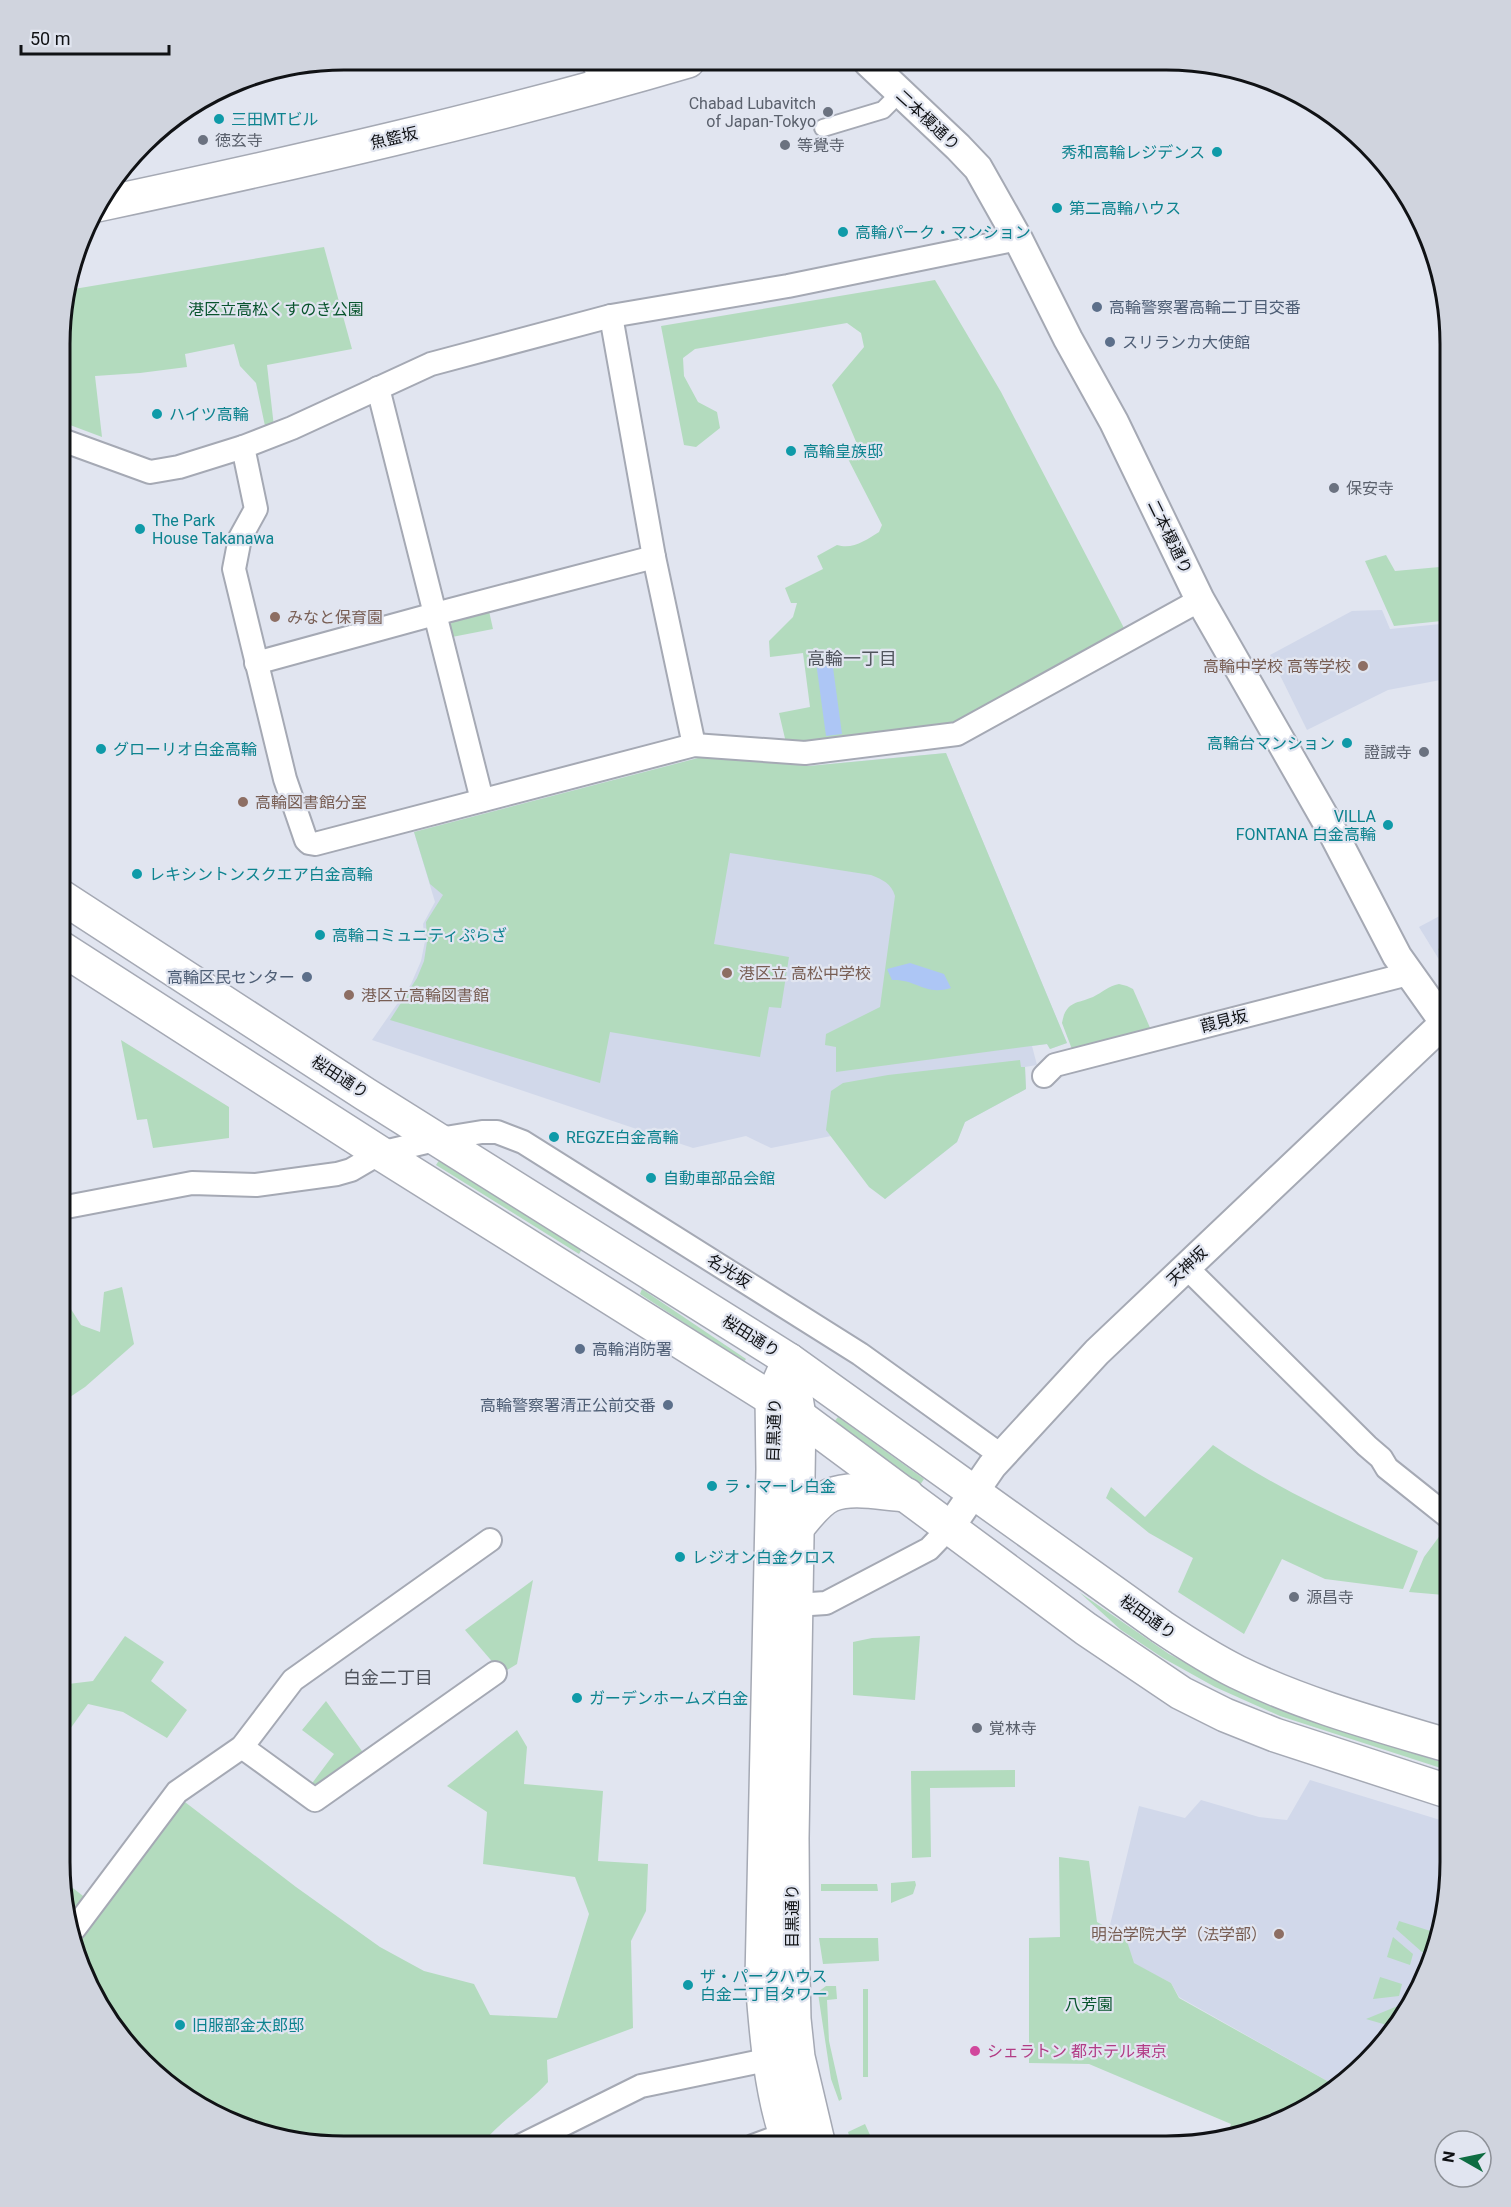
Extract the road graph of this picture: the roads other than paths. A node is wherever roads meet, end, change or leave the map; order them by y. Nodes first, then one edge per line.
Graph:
1 (625, 70) edge
2 (876, 70) edge
3 (597, 74) edge
4 (890, 104) dead end
5 (823, 128) dead end
6 (110, 202) edge
7 (1018, 238) junction
8 (611, 316) junction
9 (378, 388) junction
10 (70, 443) edge
11 (243, 447) junction
12 (654, 557) junction
13 (1200, 600) junction
14 (435, 614) junction
15 (256, 663) junction
16 (694, 745) junction
17 (482, 800) junction
18 (70, 902) edge
19 (70, 953) edge
20 (1408, 974) junction
21 (1441, 1020) edge
22 (1441, 1033) edge
23 (1044, 1076) dead end
24 (439, 1139) junction
25 (380, 1153) junction
26 (70, 1206) edge
27 (1186, 1267) junction
28 (789, 1360) junction
29 (772, 1398) junction
30 (800, 1416) junction
31 (1002, 1456) junction
32 (972, 1492) junction
33 (907, 1495) junction
34 (1441, 1512) edge
35 (950, 1527) junction
36 (796, 1529) junction
37 (490, 1540) dead end
38 (795, 1605) junction
39 (495, 1672) dead end
40 (1441, 1743) edge
41 (242, 1747) junction
42 (1441, 1789) edge
43 (78, 1924) edge
44 (777, 1977) junction
45 (771, 2059) junction
46 (540, 2136) edge
47 (800, 2136) edge
48 (802, 2136) edge

1 - 3 main road, 魚籃坂
2 - 7 street, 二本榎通り
3 - 6 main road, 魚籃坂
4 - 5 street
7 - 8 street
7 - 13 street, 二本榎通り
8 - 9 street
8 - 12 street
9 - 11 street
9 - 14 street
10 - 11 street
11 - 15 street
12 - 14 street
12 - 16 street
13 - 16 street
13 - 20 street, 二本榎通り
14 - 15 street
14 - 17 street
15 - 17 street
16 - 17 street
18 - 24 main road, 桜田通り
19 - 25 main road
20 - 21 street, 二本榎通り
20 - 23 street, 葭見坂
22 - 27 street, 天神坂
24 - 25 street, 名光坂
24 - 28 main road, 桜田通り
24 - 31 street, 名光坂
25 - 26 street, 名光坂
25 - 29 main road
27 - 31 street, 天神坂
27 - 34 street
28 - 29 main road, 目黒通り
28 - 30 main road, 目黒通り
28 - 32 main road, 桜田通り
29 - 30 main road
29 - 44 main road, 目黒通り
30 - 33 main road
30 - 36 main road, 目黒通り
31 - 32 street, 天神坂
32 - 35 street, 天神坂
32 - 40 main road, 桜田通り
33 - 35 main road
33 - 36 main road
35 - 38 street
35 - 42 main road
36 - 38 main road, 目黒通り
37 - 41 street
38 - 44 main road, 目黒通り
39 - 41 street
41 - 43 street
44 - 45 main road, 目黒通り
44 - 48 main road, 目黒通り
45 - 46 street
45 - 47 main road, 目黒通り

